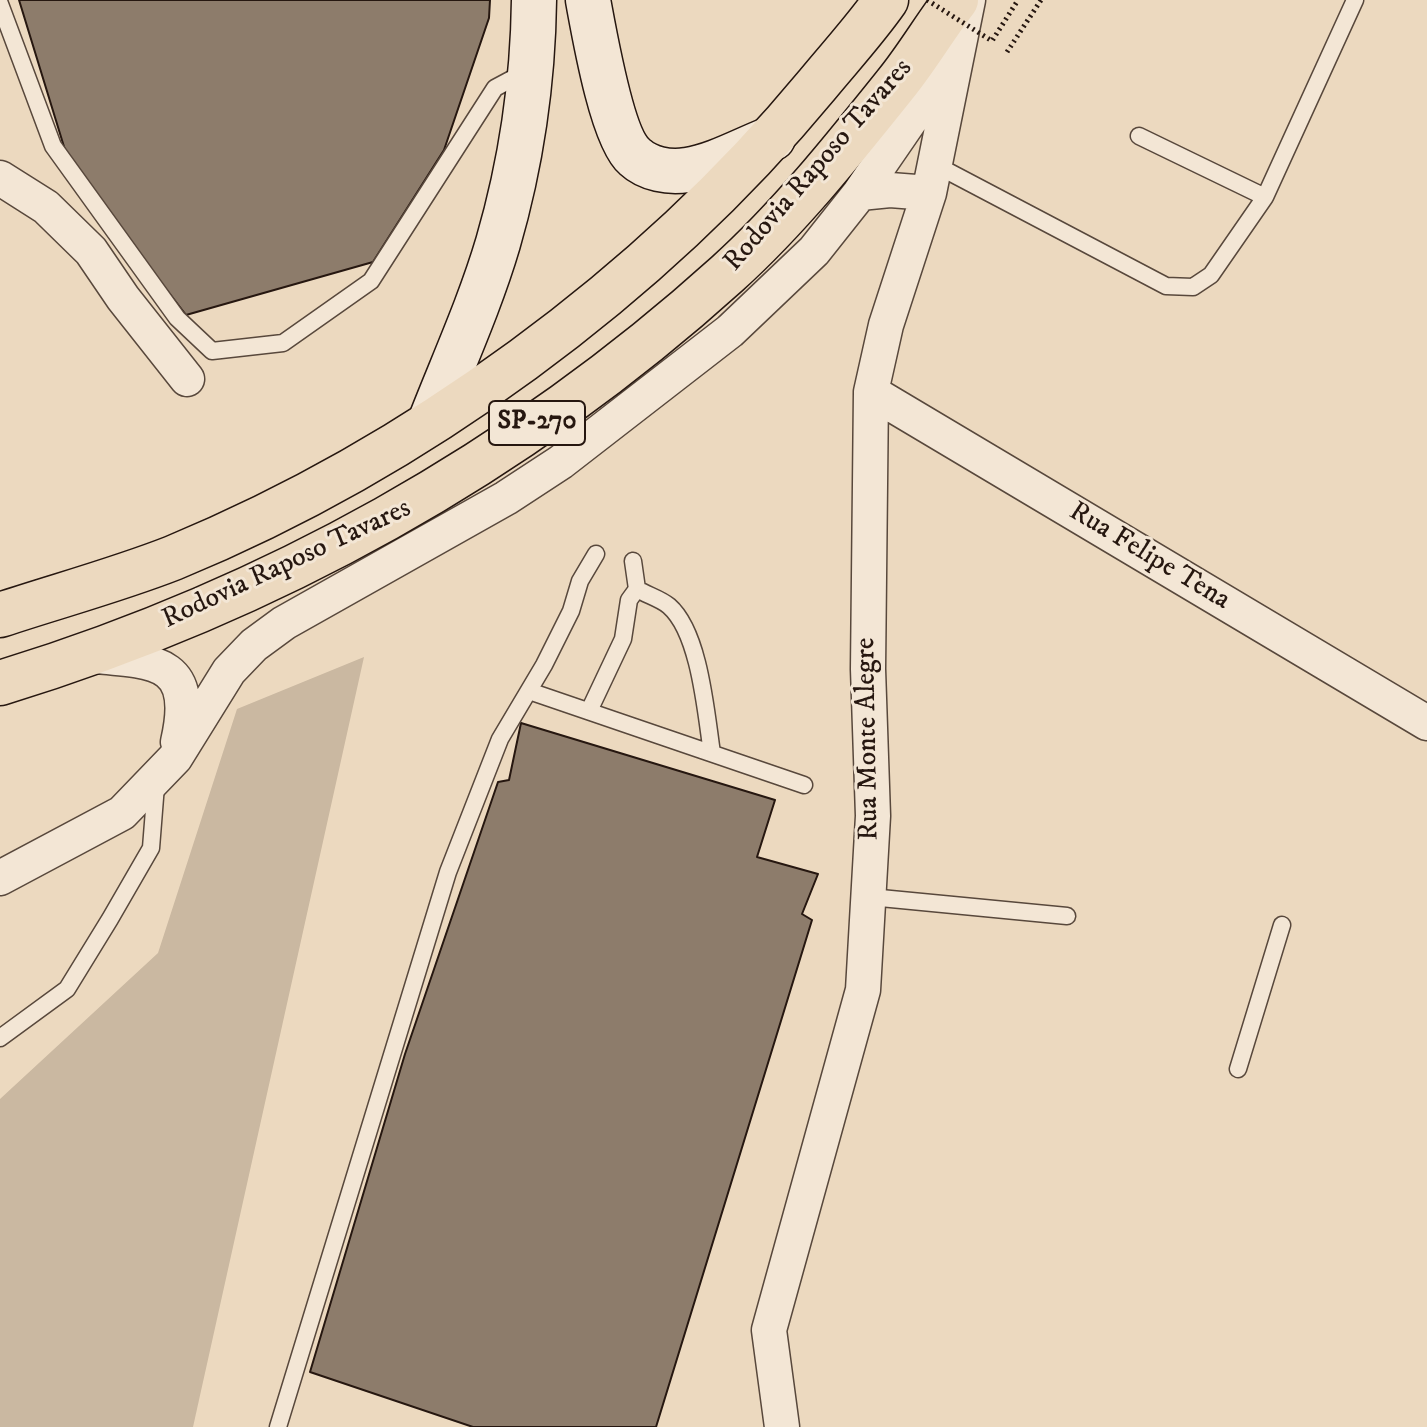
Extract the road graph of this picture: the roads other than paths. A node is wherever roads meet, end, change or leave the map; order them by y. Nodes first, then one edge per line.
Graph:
1 (588, 0) edge
2 (886, 0) edge
3 (956, 0) edge
4 (968, 0) edge
5 (1355, 0) edge
6 (0, 4) edge
7 (534, 5) edge
8 (959, 48) junction
9 (597, 50) junction
10 (532, 69) junction
11 (1139, 136) dead end
12 (773, 138) junction
13 (0, 178) edge
14 (932, 179) junction
15 (860, 193) junction
16 (1265, 197) junction
17 (187, 379) dead end
18 (871, 392) junction
19 (430, 422) junction
20 (596, 554) dead end
21 (633, 561) dead end
22 (637, 589) junction
23 (0, 615) edge
24 (90, 655) junction
25 (0, 683) edge
26 (529, 691) junction
27 (589, 711) junction
28 (1427, 723) edge
29 (712, 753) junction
30 (166, 768) junction
31 (804, 785) dead end
32 (0, 878) edge
33 (870, 897) junction
34 (1067, 916) dead end
35 (1282, 925) dead end
36 (0, 1038) edge
37 (1238, 1069) dead end
38 (278, 1427) edge
39 (782, 1427) edge

1 - 9 main road
2 - 12 highway, Rodovia Raposo Tavares / SP-270
3 - 24 highway, Rodovia Raposo Tavares / SP-270
4 - 8 street, Rua Monte Alegre
5 - 16 lane
6 - 10 lane
7 - 9 main road
7 - 10 main road
8 - 14 street, Rua Monte Alegre
8 - 15 street
9 - 12 main road
10 - 19 main road
11 - 16 lane
12 - 19 highway, Rodovia Raposo Tavares / SP-270
13 - 17 street
14 - 15 street
14 - 16 lane
14 - 18 street, Rua Monte Alegre
15 - 30 street
18 - 28 street, Rua Felipe Tena
18 - 33 street, Rua Monte Alegre
19 - 23 highway, Rodovia Raposo Tavares / SP-270
20 - 26 lane
21 - 22 lane
22 - 27 lane
22 - 29 lane
24 - 25 highway, Rodovia Raposo Tavares / SP-270
24 - 30 street
26 - 27 lane
26 - 38 lane
27 - 29 lane
29 - 31 lane
30 - 32 street
30 - 36 lane
33 - 34 lane
33 - 39 street, Rua Monte Alegre
35 - 37 lane

